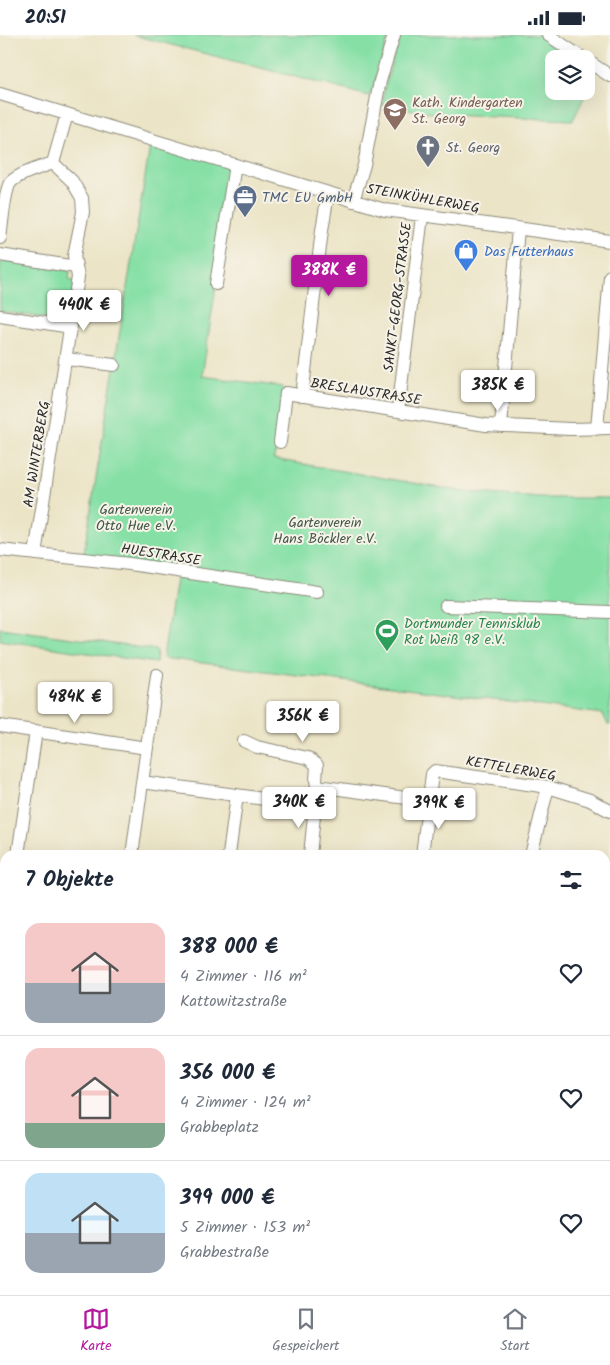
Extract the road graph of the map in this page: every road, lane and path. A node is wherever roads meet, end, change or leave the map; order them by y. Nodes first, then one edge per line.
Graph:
1 (394, 35) edge
2 (548, 35) edge
3 (571, 50) edge
4 (595, 66) edge
5 (610, 76) edge
6 (0, 94) edge
7 (67, 114) junction
8 (53, 163) junction
9 (235, 165) junction
10 (328, 194) junction
11 (353, 201) junction
12 (422, 216) junction
13 (518, 229) junction
14 (0, 238) edge
15 (610, 241) edge
16 (0, 255) edge
17 (76, 267) junction
18 (610, 276) edge
19 (216, 284) dead end
20 (0, 316) edge
21 (71, 327) junction
22 (67, 359) junction
23 (114, 365) dead end
24 (302, 396) junction
25 (398, 411) junction
26 (501, 426) junction
27 (604, 428) edge
28 (280, 443) dead end
29 (0, 550) edge
30 (35, 554) junction
31 (317, 592) dead end
32 (446, 606) dead end
33 (610, 612) edge
34 (158, 675) dead end
35 (0, 726) edge
36 (36, 731) junction
37 (244, 741) dead end
38 (147, 748) junction
39 (142, 782) junction
40 (318, 786) junction
41 (548, 787) junction
42 (237, 795) junction
43 (429, 801) junction
44 (315, 806) junction
45 (610, 811) edge
46 (19, 850) edge
47 (133, 850) edge
48 (230, 850) edge
49 (311, 850) edge
50 (423, 850) edge
51 (532, 850) edge

1 - 11 street
2 - 3 street
4 - 5 street
6 - 7 street, STEINKÜHLERWEG
7 - 8 street
7 - 9 street, STEINKÜHLERWEG
8 - 14 street
8 - 17 street, AM WINTERBERG
9 - 10 street, STEINKÜHLERWEG
9 - 19 street
10 - 11 street, STEINKÜHLERWEG
10 - 24 street
11 - 12 street, STEINKÜHLERWEG
12 - 13 street, STEINKÜHLERWEG
12 - 25 street, SANKT-GEORG-STRASSE
13 - 15 street, STEINKÜHLERWEG
13 - 26 street
16 - 17 street
17 - 21 street, AM WINTERBERG
18 - 27 street
20 - 21 street
21 - 22 street, AM WINTERBERG
22 - 23 street
22 - 30 street, AM WINTERBERG
24 - 25 street, BRESLAUSTRASSE
24 - 28 street, BRESLAUSTRASSE
25 - 26 street, BRESLAUSTRASSE
26 - 27 street, BRESLAUSTRASSE
29 - 30 street, HUESTRASSE
30 - 31 street, HUESTRASSE
32 - 33 street
34 - 38 street
35 - 36 street
36 - 38 street
36 - 46 street
37 - 40 street
38 - 39 street
39 - 42 street
39 - 47 street
40 - 43 street
40 - 44 street
41 - 43 street, KETTELERWEG
41 - 45 street, KETTELERWEG
41 - 51 street
42 - 44 street
42 - 48 street
43 - 50 street
44 - 49 street

